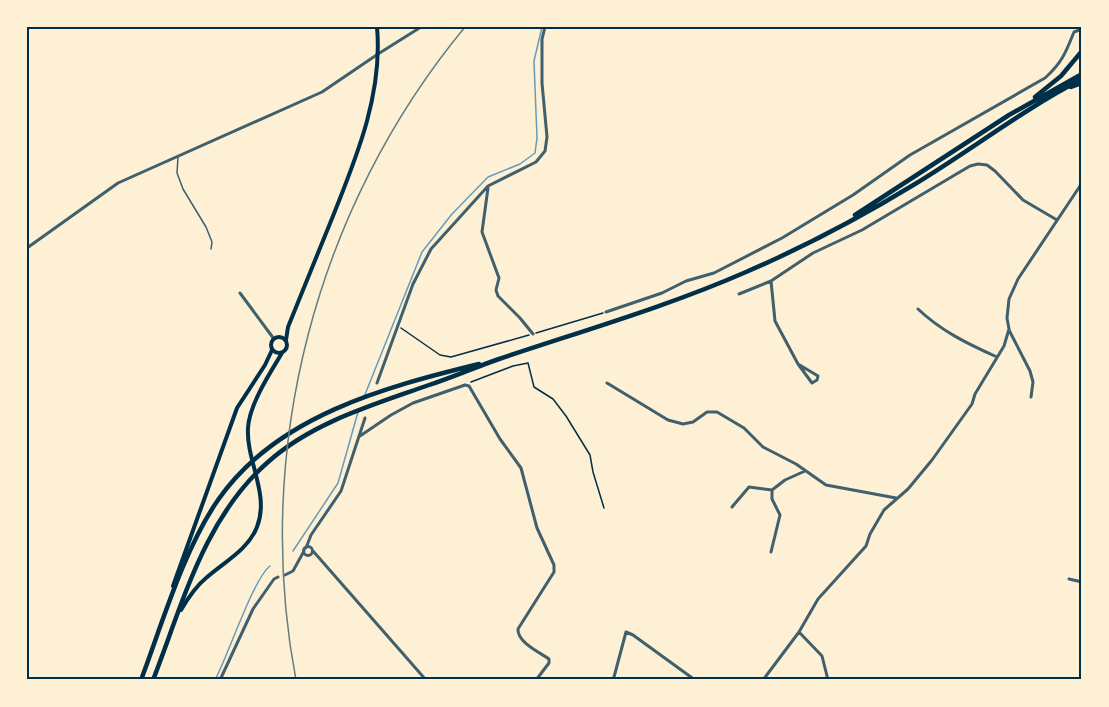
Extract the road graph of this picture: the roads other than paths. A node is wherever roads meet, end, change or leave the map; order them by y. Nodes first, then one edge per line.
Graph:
1 (377, 27) edge
2 (421, 27) edge
3 (545, 27) edge
4 (1082, 29) edge
5 (1082, 51) edge
6 (378, 54) junction
7 (1082, 74) edge
8 (1082, 81) edge
9 (1009, 115) junction
10 (178, 155) junction
11 (1082, 183) edge
12 (488, 186) junction
13 (1057, 220) junction
14 (848, 221) junction
15 (27, 248) edge
16 (211, 249) dead end
17 (771, 281) junction
18 (240, 293) dead end
19 (739, 294) dead end
20 (918, 309) dead end
21 (606, 312) road end
22 (288, 327) junction
23 (1009, 329) junction
24 (532, 334) road end
25 (279, 337) junction
26 (274, 339) junction
27 (286, 340) junction
28 (272, 350) junction
29 (282, 353) junction
30 (997, 357) junction
31 (496, 360) junction
32 (798, 364) junction
33 (377, 383) dead end
34 (607, 383) dead end
35 (1031, 398) dead end
36 (365, 418) dead end
37 (360, 436) junction
38 (805, 471) junction
39 (772, 490) junction
40 (897, 498) junction
41 (732, 507) dead end
42 (309, 551) junction
43 (771, 552) dead end
44 (285, 575) dead end
45 (278, 576) dead end
46 (1069, 579) dead end
47 (1082, 582) edge
48 (177, 616) junction
49 (163, 621) junction
50 (799, 632) junction
51 (614, 677) dead end
52 (141, 680) edge
53 (153, 680) edge
54 (220, 680) edge
55 (426, 680) edge
56 (536, 680) edge
57 (695, 680) edge
58 (763, 680) edge
59 (828, 680) edge

1 - 6 main road
2 - 6 street
3 - 12 street
4 - 21 street
5 - 9 main road
6 - 10 street
6 - 22 main road
7 - 9 main road
8 - 14 main road
9 - 14 main road
10 - 15 street
10 - 16 lane
11 - 13 street
12 - 24 street
12 - 33 street
13 - 17 street
13 - 23 street
14 - 31 main road
17 - 19 street
17 - 32 street
18 - 26 street
20 - 30 street
22 - 25 main road
22 - 27 main road
23 - 30 street
23 - 35 street
25 - 26 main road
25 - 27 main road
26 - 28 main road
27 - 29 main road
28 - 29 main road
28 - 49 main road
29 - 48 main road
30 - 40 street
31 - 48 main road
31 - 49 main road
32 - 32 street
34 - 38 street
36 - 37 street
37 - 42 street
37 - 56 street
38 - 39 street
38 - 40 street
39 - 41 street
39 - 43 street
40 - 50 street
42 - 44 street
42 - 55 street
45 - 54 street
46 - 47 street
48 - 53 main road
49 - 52 main road
50 - 58 street
50 - 59 street
51 - 57 street

